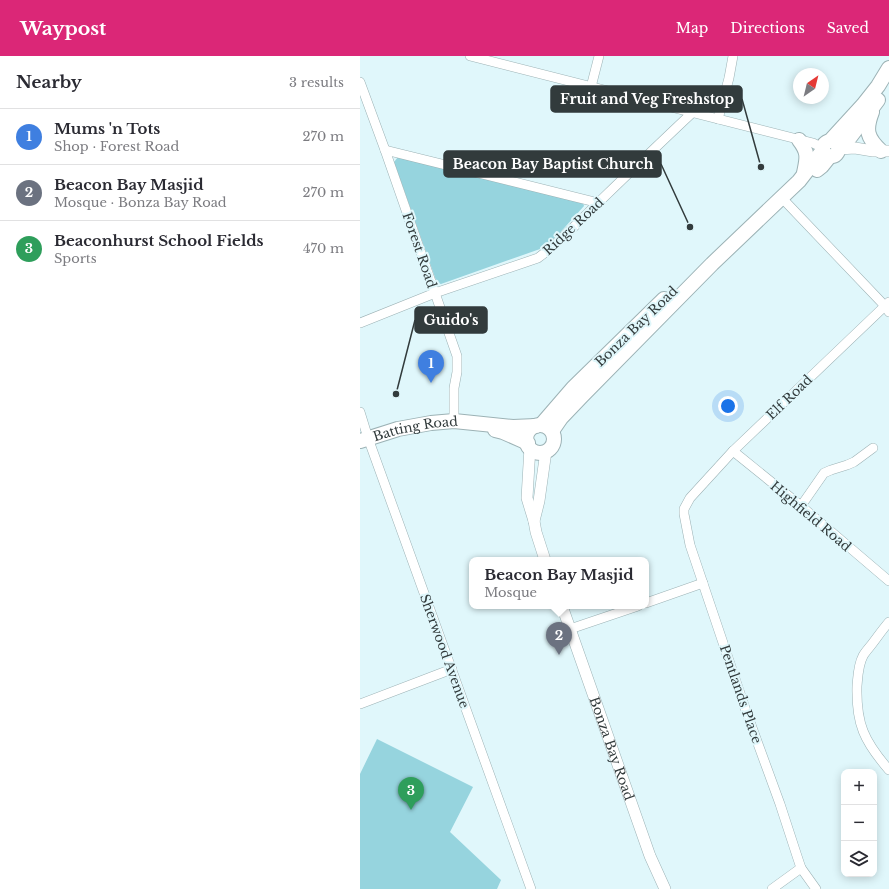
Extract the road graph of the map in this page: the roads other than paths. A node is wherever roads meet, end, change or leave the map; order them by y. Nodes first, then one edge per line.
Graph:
1 (470, 56) edge
2 (599, 56) edge
3 (732, 56) edge
4 (889, 68) edge
5 (360, 82) edge
6 (889, 83) edge
7 (591, 87) junction
8 (874, 106) junction
9 (692, 113) junction
10 (718, 119) junction
11 (799, 140) junction
12 (831, 149) junction
13 (385, 150) junction
14 (881, 151) edge
15 (801, 177) junction
16 (781, 197) junction
17 (599, 203) junction
18 (435, 293) junction
19 (888, 306) edge
20 (360, 323) edge
21 (360, 412) edge
22 (454, 421) junction
23 (471, 423) junction
24 (543, 427) junction
25 (364, 439) edge
26 (529, 445) junction
27 (873, 448) dead end
28 (546, 451) junction
29 (733, 451) junction
30 (692, 495) joint
31 (801, 506) junction
32 (534, 521) junction
33 (544, 557) edge
34 (889, 581) edge
35 (703, 583) junction
36 (649, 602) edge
37 (563, 609) edge
38 (629, 609) edge
39 (889, 622) edge
40 (570, 629) junction
41 (452, 670) junction
42 (360, 704) edge
43 (889, 770) edge
44 (801, 868) junction
45 (531, 889) edge
46 (665, 889) edge
47 (772, 889) edge
48 (816, 889) edge

1 - 7 street
2 - 7 street
3 - 10 street
4 - 12 main road, Bonza Bay Road
5 - 13 street, Forest Road
6 - 8 main road, Bonza Bay Road
7 - 9 street
8 - 12 main road, Bonza Bay Road
8 - 14 main road
9 - 10 street
9 - 17 street, Ridge Road
10 - 11 street
11 - 12 street
11 - 15 main road
12 - 14 street
12 - 15 main road, Bonza Bay Road
13 - 17 street
13 - 18 street, Forest Road
15 - 16 main road, Bonza Bay Road
16 - 19 street
16 - 24 main road, Bonza Bay Road
17 - 18 street, Ridge Road
18 - 20 street, Ridge Road
18 - 22 street, Forest Road
19 - 29 street, Elf Road
21 - 25 street, Sherwood Avenue
22 - 23 main road, Batting Road
22 - 25 main road, Batting Road
23 - 24 main road, Batting Road
23 - 26 main road, Batting Road
24 - 26 main road
24 - 28 main road
25 - 41 street, Sherwood Avenue
26 - 28 main road
26 - 32 street
27 - 31 street
28 - 32 street
29 - 30 street, Elf Road
29 - 31 street, Highfield Road
30 - 35 street, Pentlands Place
31 - 34 street, Highfield Road
32 - 33 street
35 - 36 street
35 - 44 street, Pentlands Place
37 - 40 street, Bonza Bay Road
38 - 40 street
39 - 43 street
40 - 46 street, Bonza Bay Road
41 - 42 street
41 - 45 street, Sherwood Avenue
44 - 47 street
44 - 48 street, Pentlands Place

